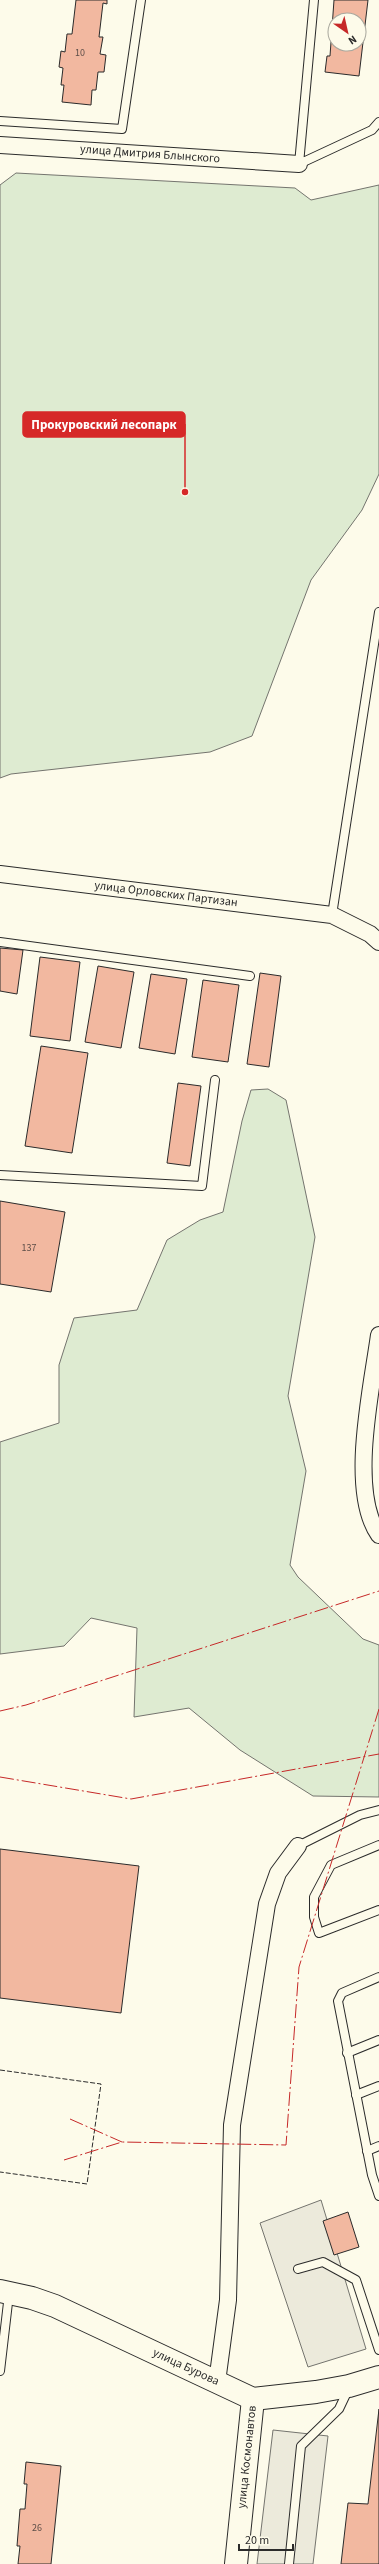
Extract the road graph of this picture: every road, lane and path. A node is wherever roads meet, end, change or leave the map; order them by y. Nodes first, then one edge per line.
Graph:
1 (141, 0) edge
2 (314, 0) edge
3 (0, 121) edge
4 (379, 122) edge
5 (0, 145) edge
6 (299, 164) junction
7 (379, 612) edge
8 (0, 874) edge
9 (332, 915) junction
10 (0, 942) edge
11 (379, 942) edge
12 (250, 976) dead end
13 (215, 1080) dead end
14 (0, 1175) edge
15 (379, 1335) edge
16 (379, 1535) edge
17 (379, 1810) edge
18 (379, 1845) edge
19 (298, 1846) joint
20 (379, 1910) edge
21 (379, 1977) edge
22 (379, 2040) edge
23 (347, 2053) junction
24 (379, 2086) edge
25 (356, 2095) junction
26 (379, 2146) edge
27 (367, 2151) junction
28 (379, 2196) edge
29 (298, 2269) dead end
30 (5, 2292) edge
31 (379, 2350) edge
32 (0, 2371) edge
33 (379, 2377) edge
34 (217, 2382) junction
35 (349, 2386) junction
36 (253, 2399) junction
37 (236, 2564) edge
38 (289, 2564) edge

1 - 3 lane
2 - 6 lane
4 - 6 lane
5 - 6 street, улица Дмитрия Блынского
7 - 9 lane
8 - 9 street, улица Орловских Партизан
9 - 11 street, улица Орловских Партизан
10 - 12 lane
13 - 14 lane
15 - 16 street
17 - 19 lane
18 - 20 lane
19 - 34 street
21 - 23 lane
22 - 23 lane
23 - 25 lane
24 - 25 lane
25 - 27 lane
26 - 27 lane
27 - 28 lane
29 - 31 lane
30 - 32 lane
30 - 34 main road, улица Бурова
33 - 35 main road
34 - 36 main road, улица Бурова
35 - 36 main road
35 - 38 lane
36 - 37 main road, улица Космонавтов

